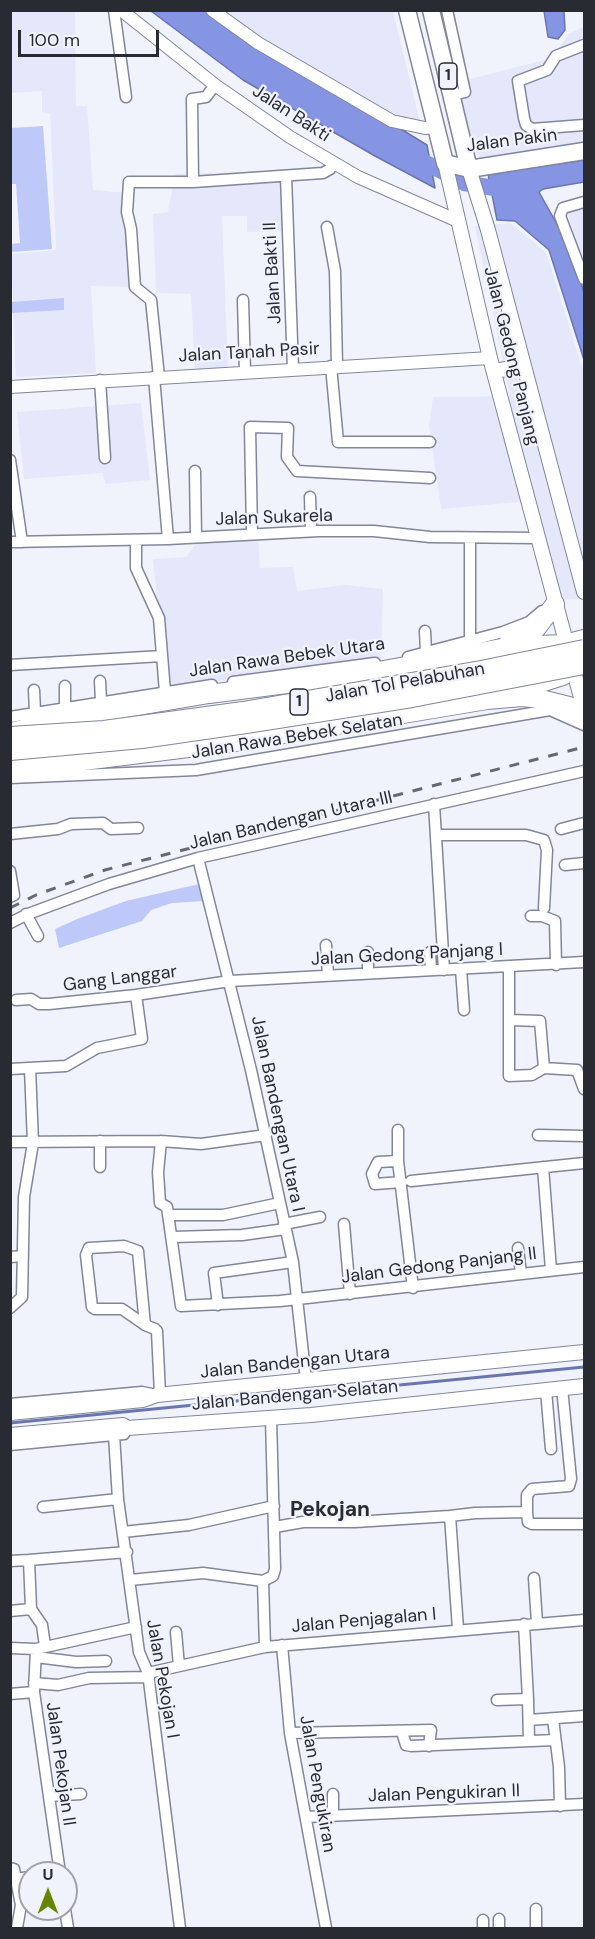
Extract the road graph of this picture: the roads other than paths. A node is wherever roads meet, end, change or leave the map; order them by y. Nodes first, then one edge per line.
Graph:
1 (114, 10) edge
2 (121, 10) edge
3 (213, 10) edge
4 (407, 10) edge
5 (431, 10) edge
6 (447, 10) edge
7 (585, 45) edge
8 (215, 85) junction
9 (453, 95) junction
10 (126, 97) dead end
11 (585, 125) edge
12 (436, 127) junction
13 (585, 151) edge
14 (333, 162) junction
15 (445, 166) junction
16 (472, 175) junction
17 (286, 176) junction
18 (193, 182) junction
19 (585, 202) edge
20 (458, 219) junction
21 (486, 224) junction
22 (327, 227) dead end
23 (585, 279) edge
24 (243, 300) dead end
25 (492, 364) junction
26 (334, 366) junction
27 (524, 366) junction
28 (293, 369) junction
29 (245, 372) junction
30 (156, 377) junction
31 (100, 380) junction
32 (10, 387) edge
33 (430, 442) dead end
34 (105, 458) dead end
35 (10, 460) edge
36 (195, 471) dead end
37 (430, 478) dead end
38 (310, 497) dead end
39 (311, 531) junction
40 (252, 534) junction
41 (196, 537) junction
42 (470, 538) junction
43 (538, 538) junction
44 (168, 539) junction
45 (136, 540) junction
46 (16, 542) edge
47 (585, 592) edge
48 (554, 601) junction
49 (425, 631) dead end
50 (585, 639) edge
51 (566, 644) junction
52 (478, 646) junction
53 (585, 649) edge
54 (426, 653) junction
55 (162, 656) junction
56 (10, 665) edge
57 (581, 670) edge
58 (100, 681) dead end
59 (65, 686) dead end
60 (34, 690) dead end
61 (165, 692) junction
62 (487, 700) junction
63 (101, 701) junction
64 (65, 706) junction
65 (585, 709) edge
66 (35, 712) junction
67 (585, 715) edge
68 (10, 717) edge
69 (585, 726) edge
70 (10, 734) edge
71 (10, 751) edge
72 (10, 766) edge
73 (585, 771) edge
74 (10, 778) edge
75 (434, 804) junction
76 (585, 823) edge
77 (138, 828) dead end
78 (561, 829) dead end
79 (10, 834) edge
80 (436, 835) junction
81 (198, 858) junction
82 (585, 863) edge
83 (565, 865) dead end
84 (10, 872) edge
85 (12, 896) edge
86 (544, 908) dead end
87 (26, 915) junction
88 (531, 916) dead end
89 (10, 923) edge
90 (38, 936) dead end
91 (326, 945) dead end
92 (368, 952) dead end
93 (430, 952) dead end
94 (585, 962) edge
95 (556, 965) junction
96 (509, 967) junction
97 (461, 969) junction
98 (431, 970) junction
99 (444, 970) junction
100 (368, 973) junction
101 (328, 975) junction
102 (230, 981) junction
103 (136, 995) junction
104 (16, 1000) dead end
105 (464, 1010) dead end
106 (510, 1020) junction
107 (30, 1068) junction
108 (544, 1068) junction
109 (10, 1069) edge
110 (585, 1089) edge
111 (398, 1130) dead end
112 (266, 1135) junction
113 (538, 1135) dead end
114 (585, 1136) edge
115 (100, 1141) junction
116 (161, 1141) junction
117 (10, 1142) edge
118 (33, 1143) junction
119 (398, 1161) junction
120 (585, 1163) edge
121 (100, 1167) dead end
122 (543, 1167) junction
123 (406, 1182) junction
124 (280, 1203) junction
125 (168, 1215) junction
126 (320, 1217) dead end
127 (10, 1222) edge
128 (24, 1223) junction
129 (344, 1224) dead end
130 (285, 1226) junction
131 (173, 1237) junction
132 (518, 1248) dead end
133 (23, 1256) junction
134 (10, 1257) edge
135 (293, 1262) junction
136 (585, 1267) edge
137 (551, 1270) junction
138 (521, 1274) junction
139 (413, 1288) junction
140 (350, 1294) junction
141 (297, 1299) junction
142 (218, 1305) junction
143 (10, 1308) edge
144 (145, 1325) junction
145 (585, 1352) edge
146 (306, 1380) junction
147 (585, 1386) edge
148 (562, 1388) junction
149 (546, 1390) junction
150 (159, 1395) junction
151 (10, 1404) edge
152 (10, 1413) edge
153 (272, 1418) junction
154 (113, 1430) junction
155 (10, 1435) edge
156 (10, 1445) edge
157 (551, 1449) dead end
158 (118, 1498) junction
159 (274, 1506) junction
160 (44, 1507) dead end
161 (526, 1512) junction
162 (450, 1516) junction
163 (585, 1524) edge
164 (275, 1527) junction
165 (123, 1532) junction
166 (127, 1552) junction
167 (29, 1560) junction
168 (10, 1562) edge
169 (534, 1578) dead end
170 (130, 1580) junction
171 (263, 1581) junction
172 (32, 1609) junction
173 (10, 1611) edge
174 (585, 1620) edge
175 (537, 1623) junction
176 (524, 1624) junction
177 (136, 1626) junction
178 (458, 1629) junction
179 (176, 1632) dead end
180 (282, 1645) junction
181 (265, 1647) junction
182 (10, 1648) edge
183 (39, 1651) junction
184 (106, 1661) dead end
185 (179, 1666) junction
186 (149, 1675) junction
187 (34, 1687) junction
188 (10, 1694) edge
189 (528, 1699) junction
190 (497, 1700) dead end
191 (585, 1716) edge
192 (553, 1719) junction
193 (529, 1720) junction
194 (402, 1732) junction
195 (290, 1733) junction
196 (555, 1740) junction
197 (529, 1741) junction
198 (429, 1746) junction
199 (81, 1794) dead end
200 (333, 1794) dead end
201 (49, 1796) junction
202 (585, 1804) edge
203 (560, 1806) junction
204 (333, 1815) junction
205 (306, 1816) junction
206 (58, 1861) edge
207 (10, 1868) edge
208 (14, 1886) edge
209 (537, 1909) dead end
210 (17, 1929) edge
211 (180, 1929) edge
212 (326, 1929) edge
213 (537, 1929) edge

1 - 10 street
2 - 8 street, Jalan Bakti
3 - 12 street
4 - 12 highway, Jalan Gedong Panjang / 1
5 - 9 highway, Jalan Gedong Panjang / 1
6 - 9 street
7 - 11 street
8 - 14 street, Jalan Bakti
8 - 18 street
9 - 16 highway, Jalan Gedong Panjang / 1
12 - 15 highway, Jalan Gedong Panjang / 1
13 - 16 highway, Jalan Pakin
14 - 17 street
14 - 20 street, Jalan Bakti
15 - 16 highway, Jalan Pakin
15 - 20 main road, Jalan Gedong Panjang
16 - 21 main road, Jalan Gedong Panjang
17 - 18 street
17 - 28 street, Jalan Bakti II
18 - 30 street
19 - 23 street
20 - 21 main road
20 - 25 main road, Jalan Gedong Panjang
21 - 27 main road, Jalan Gedong Panjang
22 - 26 street
24 - 29 street
25 - 26 street, Jalan Tanah Pasir
25 - 27 main road
25 - 43 main road, Jalan Gedong Panjang
26 - 28 street, Jalan Tanah Pasir
26 - 33 street
27 - 47 main road, Jalan Gedong Panjang
28 - 29 street, Jalan Tanah Pasir
29 - 30 street, Jalan Tanah Pasir
30 - 31 street, Jalan Tanah Pasir
30 - 44 street
31 - 32 street, Jalan Tanah Pasir
31 - 34 street
35 - 46 street
36 - 41 street
37 - 40 street
38 - 39 street
39 - 40 street, Jalan Sukarela
39 - 42 street, Jalan Sukarela
40 - 41 street, Jalan Sukarela
41 - 44 street, Jalan Sukarela
42 - 43 street, Jalan Sukarela
42 - 52 street
43 - 48 main road, Jalan Gedong Panjang
44 - 45 street, Jalan Sukarela
45 - 46 street, Jalan Sukarela
45 - 55 street
48 - 51 main road, Jalan Gedong Panjang
48 - 52 highway
49 - 54 street
50 - 51 highway
51 - 52 highway
51 - 57 main road, Jalan Gedong Panjang
52 - 54 street, Jalan Rawa Bebek Utara
52 - 70 highway
53 - 70 highway, Jalan Tol Pelabuhan / 1, bridge
54 - 61 street, Jalan Rawa Bebek Utara
55 - 56 street
55 - 61 street
57 - 62 highway
57 - 65 main road, Jalan Gedong Panjang
57 - 71 highway, Jalan Tol Pelabuhan / 1, bridge
58 - 63 street
59 - 64 street
60 - 66 street
61 - 63 street, Jalan Rawa Bebek Utara
62 - 67 highway
62 - 72 highway
63 - 64 street, Jalan Rawa Bebek Utara
64 - 66 street, Jalan Rawa Bebek Utara
66 - 68 street, Jalan Rawa Bebek Utara
69 - 74 street, Jalan Rawa Bebek Selatan
73 - 75 street, Jalan Bandengan Utara III
75 - 80 street
75 - 81 street, Jalan Bandengan Utara III
76 - 78 street
77 - 79 street
80 - 86 street
80 - 99 street
81 - 87 street, Jalan Bandengan Utara III
81 - 102 street, Jalan Bandengan Utara I
82 - 83 street
84 - 85 street
87 - 89 street, Jalan Bandengan Utara III
87 - 90 street
88 - 95 street
91 - 101 street
92 - 100 street
93 - 98 street
94 - 95 street, Jalan Gedong Panjang I
95 - 96 street, Jalan Gedong Panjang I
96 - 97 street, Jalan Gedong Panjang I
96 - 106 street
97 - 99 street, Jalan Gedong Panjang I
97 - 105 street
98 - 99 street, Jalan Gedong Panjang I
98 - 100 street, Jalan Gedong Panjang I
100 - 101 street, Jalan Gedong Panjang I
101 - 102 street, Jalan Gedong Panjang I
102 - 103 street, Gang Langgar
102 - 112 street, Jalan Bandengan Utara I
103 - 104 street, Gang Langgar
103 - 107 street
106 - 108 street
106 - 108 street
107 - 109 street
107 - 118 street
108 - 110 street
111 - 119 street
112 - 116 street
112 - 124 street, Jalan Bandengan Utara I
113 - 114 street
115 - 116 street
115 - 118 street
115 - 121 street
116 - 125 street
117 - 118 street
118 - 128 street
119 - 123 street
119 - 123 street
120 - 122 street
122 - 123 street
122 - 137 street
123 - 139 street
124 - 125 street
124 - 130 street, Jalan Bandengan Utara I
125 - 131 street
126 - 130 street
127 - 128 street
128 - 133 street
129 - 140 street
130 - 131 street
130 - 135 street, Jalan Bandengan Utara I
131 - 142 street, Jalan Gedong Panjang II
132 - 138 street
133 - 134 street
133 - 143 street
135 - 141 street, Jalan Bandengan Utara I
135 - 142 street
136 - 137 street, Jalan Gedong Panjang II
137 - 138 street, Jalan Gedong Panjang II
138 - 139 street, Jalan Gedong Panjang II
139 - 140 street, Jalan Gedong Panjang II
140 - 141 street, Jalan Gedong Panjang II
141 - 142 street, Jalan Gedong Panjang II
141 - 146 street, Jalan Bandengan Utara I
144 - 144 street
144 - 150 street
145 - 146 main road, Jalan Bandengan Utara
146 - 150 main road, Jalan Bandengan Utara
147 - 148 main road, Jalan Bandengan Selatan
148 - 149 main road, Jalan Bandengan Selatan
148 - 161 street
149 - 153 main road, Jalan Bandengan Selatan
149 - 157 street
150 - 151 street
150 - 152 main road, Jalan Bandengan Utara
153 - 154 main road, Jalan Bandengan Selatan
153 - 159 street
154 - 155 main road, Jalan Bandengan Selatan
154 - 156 street
154 - 158 street, Jalan Pekojan I
158 - 160 street
158 - 165 street, Jalan Pekojan I
159 - 164 street
159 - 165 street
161 - 162 street
161 - 163 street
162 - 164 street
162 - 178 street
164 - 171 street
165 - 166 street, Jalan Pekojan I
166 - 167 street
166 - 170 street, Jalan Pekojan I
167 - 168 street
167 - 172 street, Jalan Pekojan II
169 - 175 street
170 - 171 street
170 - 177 street, Jalan Pekojan I
171 - 181 street
172 - 173 street
172 - 183 street, Jalan Pekojan II
174 - 175 street, Jalan Penjagalan I
175 - 176 street, Jalan Penjagalan I
176 - 178 street, Jalan Penjagalan I
176 - 189 street
177 - 183 street
177 - 186 street, Jalan Pekojan I
178 - 180 street, Jalan Penjagalan I
179 - 185 street
180 - 181 street, Jalan Penjagalan I
180 - 195 street, Jalan Pengukiran
181 - 185 street, Jalan Penjagalan I
182 - 183 street
183 - 184 street
183 - 187 street, Jalan Pekojan II
185 - 186 street, Jalan Penjagalan I
186 - 187 street, Jalan Penjagalan I
186 - 211 street, Jalan Pekojan I
187 - 188 street, Jalan Penjagalan I
187 - 201 street, Jalan Pekojan II
189 - 190 street
189 - 193 street
191 - 192 street
192 - 193 street
192 - 196 street
193 - 197 street
194 - 195 street
194 - 198 street
194 - 198 street
195 - 205 street, Jalan Pengukiran
196 - 197 street
196 - 203 street
197 - 198 street
199 - 201 street
200 - 204 street
201 - 206 street, Jalan Pekojan II
202 - 203 street, Jalan Pengukiran II
203 - 204 street, Jalan Pengukiran II
204 - 205 street, Jalan Pengukiran II
205 - 212 street, Jalan Pengukiran
207 - 208 street
208 - 210 street
209 - 213 street

